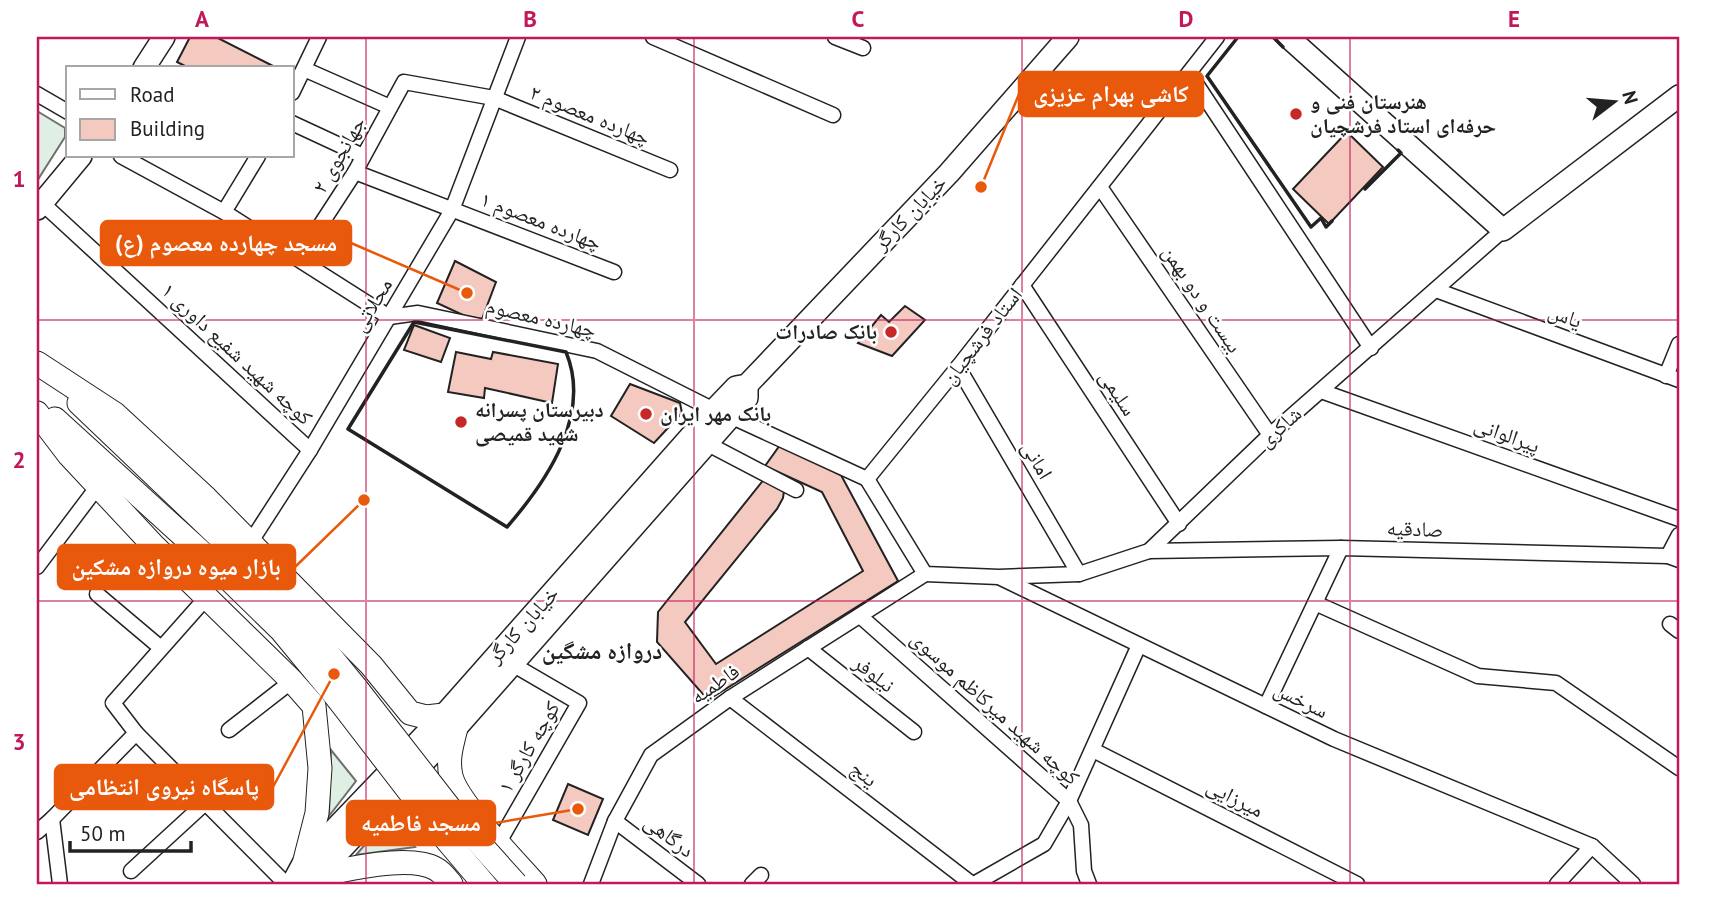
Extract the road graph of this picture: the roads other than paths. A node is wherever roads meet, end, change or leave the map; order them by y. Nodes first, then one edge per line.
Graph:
1 (164, 37) edge
2 (319, 37) edge
3 (518, 37) edge
4 (653, 37) edge
5 (835, 37) edge
6 (1068, 37) edge
7 (1217, 37) edge
8 (1288, 37) edge
9 (863, 48) dead end
10 (145, 66) edge
11 (304, 69) junction
12 (1189, 73) junction
13 (294, 89) edge
14 (37, 94) edge
15 (1679, 96) edge
16 (494, 98) junction
17 (390, 107) junction
18 (66, 111) edge
19 (833, 115) dead end
20 (294, 124) edge
21 (363, 156) junction
22 (80, 158) edge
23 (125, 158) edge
24 (257, 158) edge
25 (670, 170) dead end
26 (355, 172) junction
27 (1100, 187) junction
28 (39, 206) edge
29 (452, 210) junction
30 (224, 212) junction
31 (1503, 230) junction
32 (299, 258) junction
33 (614, 272) dead end
34 (1023, 285) junction
35 (1436, 290) junction
36 (389, 317) junction
37 (1679, 344) edge
38 (1371, 348) junction
39 (37, 363) edge
40 (958, 367) junction
41 (1672, 378) edge
42 (1321, 391) junction
43 (37, 403) edge
44 (37, 413) edge
45 (722, 413) junction
46 (1270, 435) junction
47 (706, 443) junction
48 (310, 450) junction
49 (867, 479) junction
50 (98, 486) junction
51 (796, 490) dead end
52 (1679, 519) edge
53 (1179, 524) junction
54 (1679, 535) edge
55 (250, 543) junction
56 (1341, 548) junction
57 (1149, 551) junction
58 (1674, 558) edge
59 (37, 567) edge
60 (1079, 573) junction
61 (925, 574) junction
62 (999, 577) junction
63 (97, 594) dead end
64 (206, 598) junction
65 (1315, 603) junction
66 (860, 616) junction
67 (1139, 645) junction
68 (161, 648) junction
69 (808, 648) junction
70 (512, 664) junction
71 (371, 665) junction
72 (292, 681) junction
73 (348, 694) junction
74 (730, 698) junction
75 (314, 706) junction
76 (1266, 706) junction
77 (450, 721) junction
78 (229, 730) dead end
79 (914, 732) dead end
80 (136, 733) junction
81 (1093, 750) junction
82 (1679, 768) edge
83 (1069, 801) junction
84 (204, 804) junction
85 (52, 819) junction
86 (615, 821) junction
87 (37, 832) edge
88 (499, 842) junction
89 (1592, 846) junction
90 (131, 871) dead end
91 (309, 873) edge
92 (60, 884) edge
93 (286, 884) edge
94 (292, 884) edge
95 (451, 884) edge
96 (484, 884) edge
97 (516, 884) edge
98 (536, 884) edge
99 (590, 884) edge
100 (698, 884) edge
101 (973, 884) edge
102 (1089, 884) edge
103 (1357, 884) edge
104 (1557, 884) edge
105 (1633, 884) edge

1 - 10 main road
2 - 11 street
3 - 16 street, محلاتی
4 - 19 street
5 - 9 street
6 - 45 main road, خیابان کارگر
7 - 12 street, استاد فرشچیان
8 - 31 main road
11 - 13 street
11 - 17 street, جهانجوی ۲
12 - 27 street, استاد فرشچیان
12 - 38 street
14 - 18 street
15 - 31 main road, شاکری
16 - 17 street, جهانجوی ۲
16 - 25 street, چهارده معصوم ۲
16 - 29 street, محلاتی
17 - 21 street, جهانجوی ۲
20 - 21 street
21 - 26 street, جهانجوی ۲
22 - 28 main road
23 - 30 street
24 - 30 street
26 - 29 street, چهارده معصوم ۱
26 - 32 street, جهانجوی ۲
27 - 34 street, استاد فرشچیان
27 - 46 street, بیست و دو بهمن
28 - 48 street, کوچه شهید شفیع داوری ۱
29 - 33 street, چهارده معصوم ۱
29 - 36 street, محلاتی
30 - 32 street
31 - 35 street, شاکری
32 - 36 street
34 - 40 street, استاد فرشچیان
34 - 53 street, سلیمی
35 - 38 street, شاکری
35 - 41 street, یاس
36 - 45 street, چهارده معصوم
36 - 48 street, محلاتی
37 - 41 street
38 - 42 street, شاکری
39 - 55 main road
39 - 73 main road
40 - 49 street, استاد فرشچیان
40 - 60 street, امانی
42 - 46 street, شاکری
42 - 52 street, پیرالوانی
43 - 73 main road
44 - 50 main road
45 - 47 main road, خیابان کارگر
45 - 49 street
45 - 77 main road, خیابان کارگر
46 - 53 street, شاکری
47 - 51 street
47 - 70 main road, خیابان کارگر
48 - 55 street, محلاتی
49 - 61 street
50 - 59 street
50 - 64 main road
53 - 57 street, شاکری
54 - 58 street
55 - 71 main road
56 - 57 street, صادقیه
56 - 58 street, صادقیه
56 - 65 street
57 - 60 street, شاکری
60 - 62 street, شاکری
61 - 62 street, شاکری
61 - 66 street, فاطمیه
62 - 67 street, سرخس
63 - 68 street
64 - 68 street
64 - 72 main road
65 - 76 street
65 - 82 street
66 - 69 street, فاطمیه
66 - 83 street, کوچه شهید میرکاظم موسوی
67 - 76 street, سرخس
67 - 81 street
68 - 80 street
69 - 74 street, فاطمیه
69 - 79 street, نیلوفر
70 - 77 main road, خیابان کارگر
70 - 88 street, کوچه کارگر ۱
71 - 75 main road
71 - 77 main road
72 - 75 main road
72 - 78 street
73 - 96 main road, bridge
73 - 97 main road, bridge
74 - 86 street, فاطمیه
74 - 101 street, ینج
75 - 91 main road
76 - 89 street, سرخس
77 - 88 main road
77 - 91 main road
80 - 84 street
80 - 85 street
81 - 83 street
81 - 103 street, میرزایی
83 - 101 street
83 - 102 street, کوچه شهید میرکاظم موسوی
84 - 90 street
84 - 93 street
85 - 87 street
85 - 92 street
86 - 99 street, فاطمیه
86 - 100 street, درگاهی
88 - 98 main road
89 - 104 street
89 - 105 street
91 - 94 main road
91 - 95 main road

